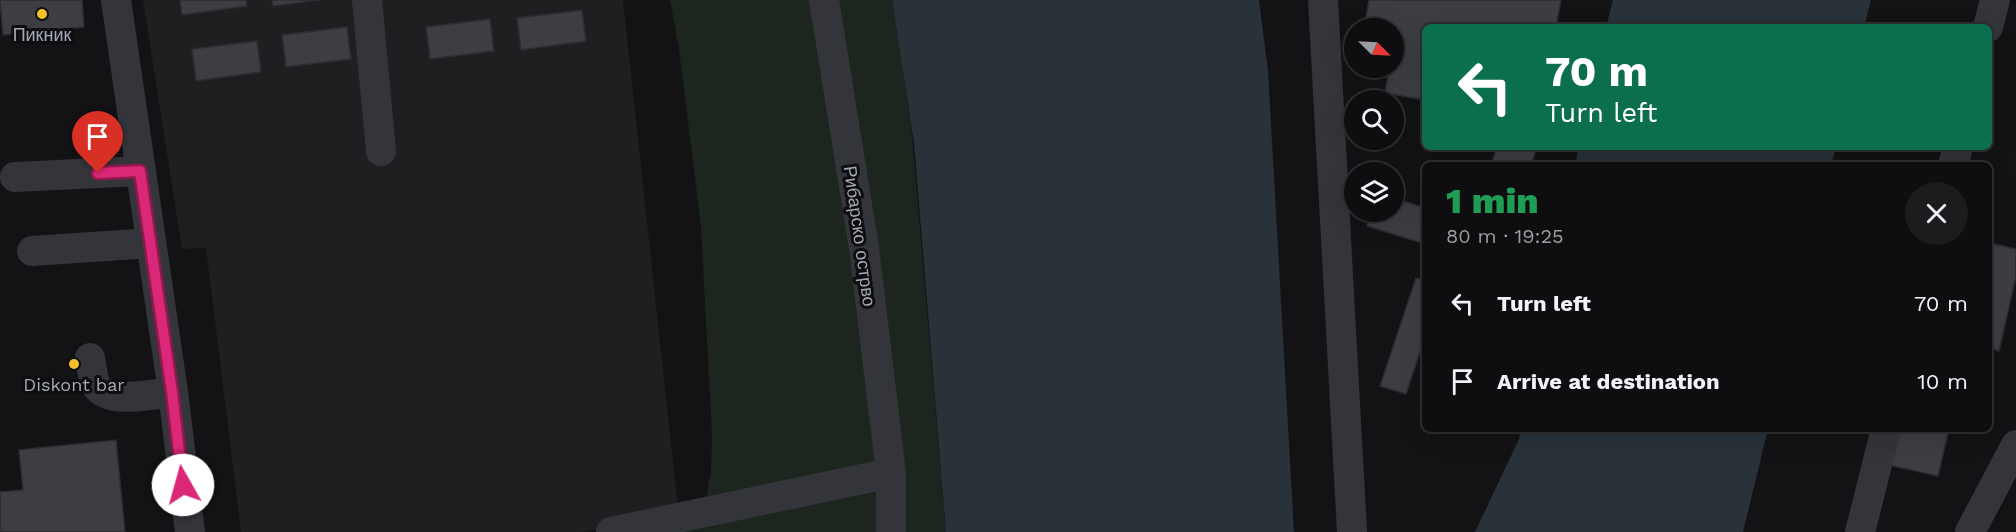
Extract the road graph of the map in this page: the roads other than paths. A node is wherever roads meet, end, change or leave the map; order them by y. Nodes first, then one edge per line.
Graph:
1 (116, 0) edge
2 (367, 0) edge
3 (824, 0) edge
4 (1323, 0) edge
5 (1995, 0) edge
6 (1989, 24) edge
7 (381, 151) dead end
8 (140, 171) junction
9 (15, 177) dead end
10 (151, 243) junction
11 (32, 251) dead end
12 (90, 358) dead end
13 (172, 392) junction
14 (1885, 432) edge
15 (2016, 445) edge
16 (891, 473) junction
17 (190, 532) edge
18 (611, 532) edge
19 (891, 532) edge
20 (1352, 532) edge
21 (1860, 532) edge
22 (1970, 532) edge

1 - 8 street
2 - 7 street
3 - 16 street, Рибарско острво
4 - 20 street
5 - 6 street
8 - 9 street
8 - 10 street
10 - 11 street
10 - 13 street
12 - 13 street
13 - 17 street
14 - 21 street
15 - 22 street
16 - 18 street
16 - 19 street, Рибарско острво

